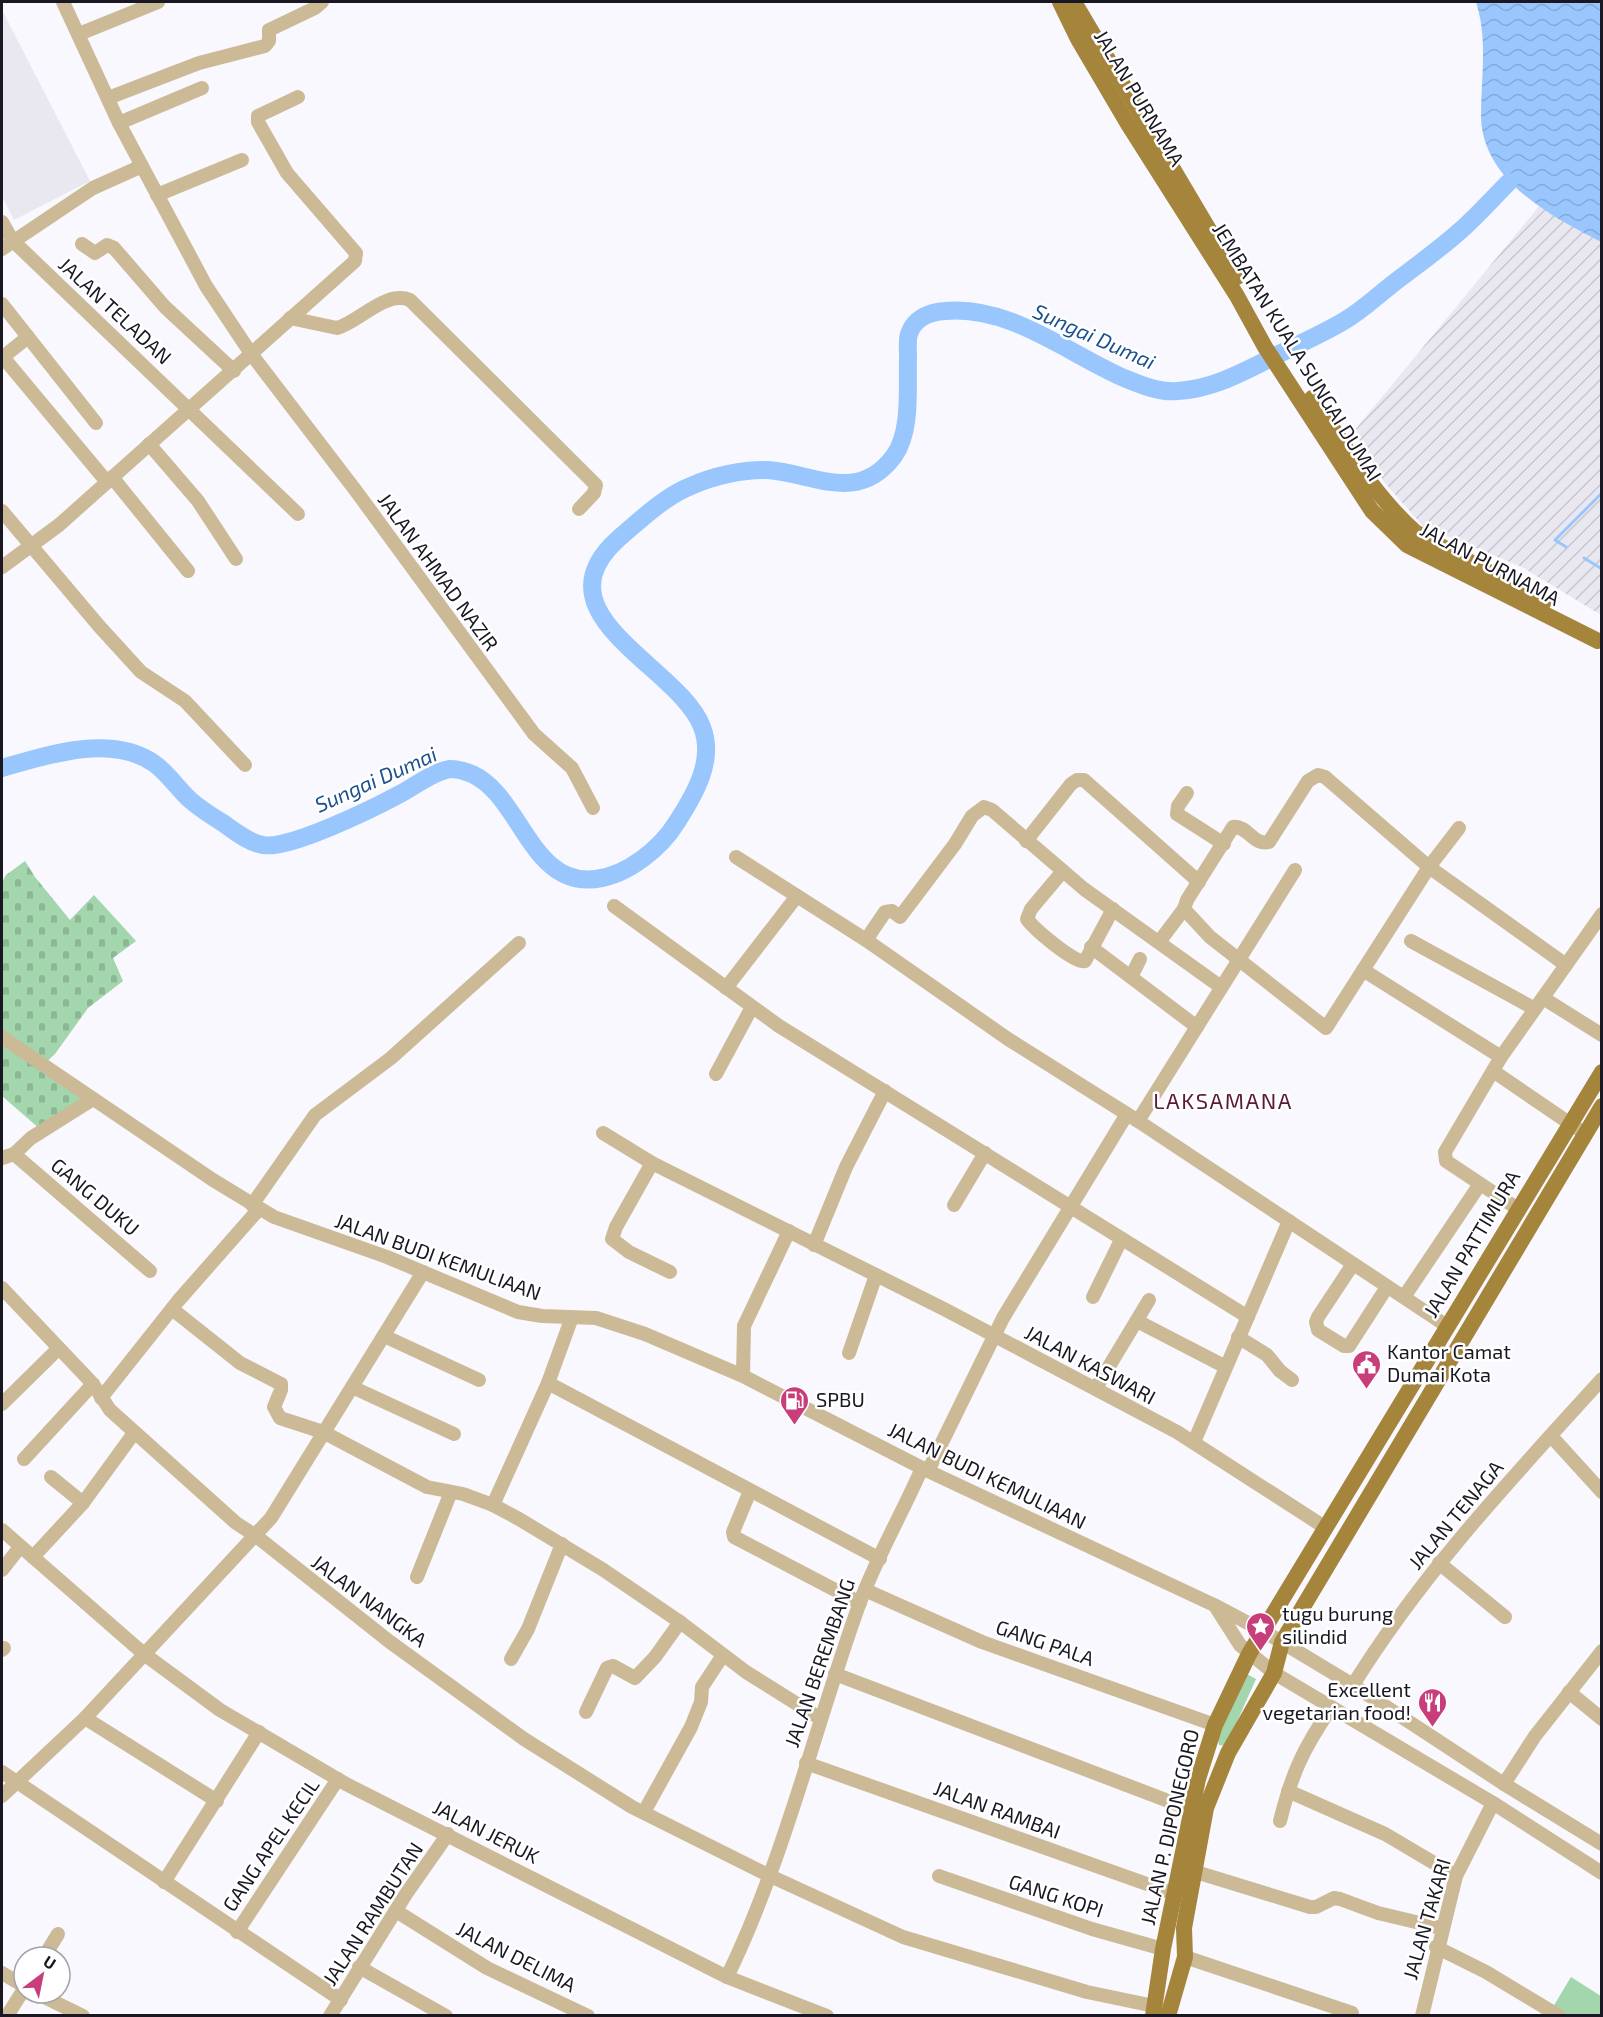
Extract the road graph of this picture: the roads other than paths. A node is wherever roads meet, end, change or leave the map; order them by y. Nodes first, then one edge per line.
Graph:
1 (63, 2) edge
2 (158, 2) edge
3 (322, 2) edge
4 (1060, 2) edge
5 (1074, 2) edge
6 (79, 34) junction
7 (202, 88) dead end
8 (298, 97) dead end
9 (108, 98) junction
10 (119, 123) junction
11 (242, 160) dead end
12 (142, 166) junction
13 (157, 195) junction
14 (1191, 211) junction
15 (2, 222) edge
16 (82, 244) dead end
17 (7, 245) edge
18 (2, 303) edge
19 (290, 318) junction
20 (28, 337) junction
21 (2, 356) edge
22 (252, 356) junction
23 (234, 371) junction
24 (191, 409) junction
25 (96, 423) dead end
26 (149, 444) junction
27 (110, 480) junction
28 (1388, 502) joint
29 (579, 509) dead end
30 (2, 511) edge
31 (1372, 511) joint
32 (298, 514) dead end
33 (31, 547) junction
34 (236, 559) dead end
35 (2, 567) edge
36 (188, 571) dead end
37 (1600, 642) edge
38 (245, 765) dead end
39 (1187, 794) dead end
40 (593, 808) dead end
41 (1459, 828) dead end
42 (1026, 841) junction
43 (1224, 844) junction
44 (736, 857) dead end
45 (1430, 867) junction
46 (1295, 870) dead end
47 (1063, 871) junction
48 (1199, 882) junction
49 (797, 896) junction
50 (614, 906) dead end
51 (1113, 909) junction
52 (1184, 909) junction
53 (1602, 914) edge
54 (866, 940) junction
55 (1412, 941) dead end
56 (519, 943) dead end
57 (1091, 947) junction
58 (1150, 947) junction
59 (1238, 959) junction
60 (1566, 965) junction
61 (1363, 970) junction
62 (1131, 977) junction
63 (1221, 987) junction
64 (726, 988) junction
65 (1539, 1003) junction
66 (752, 1007) junction
67 (1197, 1027) junction
68 (1602, 1035) edge
69 (2, 1037) edge
70 (1501, 1057) junction
71 (1493, 1071) junction
72 (1602, 1072) edge
73 (716, 1074) dead end
74 (885, 1091) junction
75 (93, 1099) junction
76 (1602, 1106) edge
77 (1132, 1117) junction
78 (1570, 1125) junction
79 (603, 1133) dead end
80 (1584, 1133) junction
81 (985, 1153) junction
82 (8, 1156) edge
83 (652, 1163) junction
84 (1480, 1184) junction
85 (954, 1205) dead end
86 (256, 1207) junction
87 (1070, 1207) junction
88 (1518, 1209) junction
89 (1289, 1221) junction
90 (789, 1231) junction
91 (1121, 1240) junction
92 (821, 1248) junction
93 (1353, 1264) junction
94 (150, 1271) dead end
95 (423, 1272) junction
96 (670, 1272) dead end
97 (876, 1275) junction
98 (1387, 1287) junction
99 (2, 1288) edge
100 (1093, 1297) dead end
101 (1404, 1297) junction
102 (1149, 1300) dead end
103 (171, 1309) junction
104 (572, 1317) junction
105 (1248, 1317) junction
106 (1137, 1321) junction
107 (1447, 1326) junction
108 (995, 1335) junction
109 (384, 1336) junction
110 (1238, 1336) junction
111 (58, 1349) junction
112 (849, 1353) dead end
113 (1224, 1366) junction
114 (743, 1376) junction
115 (1602, 1379) edge
116 (479, 1380) dead end
117 (1292, 1380) dead end
118 (548, 1383) junction
119 (93, 1384) junction
120 (352, 1388) junction
121 (1096, 1388) junction
122 (101, 1398) junction
123 (2, 1404) edge
124 (323, 1432) junction
125 (134, 1433) junction
126 (454, 1434) dead end
127 (1551, 1436) junction
128 (1194, 1442) junction
129 (24, 1459) dead end
130 (925, 1470) junction
131 (51, 1477) dead end
132 (750, 1491) junction
133 (451, 1492) junction
134 (1602, 1492) edge
135 (83, 1503) junction
136 (493, 1505) junction
137 (1326, 1528) junction
138 (2, 1530) edge
139 (256, 1536) junction
140 (562, 1544) junction
141 (20, 1547) junction
142 (33, 1557) junction
143 (880, 1559) junction
144 (1439, 1563) junction
145 (2, 1569) edge
146 (417, 1577) dead end
147 (865, 1590) junction
148 (860, 1603) junction
149 (1214, 1605) junction
150 (1504, 1617) dead end
151 (680, 1622) junction
152 (1265, 1632) junction
153 (1282, 1642) junction
154 (1602, 1651) edge
155 (144, 1654) junction
156 (723, 1654) junction
157 (1249, 1654) junction
158 (511, 1659) dead end
159 (1274, 1673) junction
160 (835, 1674) junction
161 (1353, 1685) junction
162 (1569, 1692) junction
163 (1331, 1708) junction
164 (586, 1712) dead end
165 (85, 1718) junction
166 (821, 1719) junction
167 (1602, 1719) edge
168 (1215, 1725) junction
169 (260, 1732) junction
170 (806, 1763) junction
171 (2, 1772) edge
172 (338, 1779) junction
173 (15, 1782) junction
174 (1504, 1784) junction
175 (1288, 1791) junction
176 (2, 1796) edge
177 (217, 1801) junction
178 (1493, 1803) junction
179 (1192, 1810) junction
180 (644, 1812) junction
181 (1280, 1821) dead end
182 (448, 1834) junction
183 (1602, 1844) edge
184 (1196, 1872) junction
185 (1602, 1873) edge
186 (768, 1875) junction
187 (939, 1876) dead end
188 (1455, 1876) junction
189 (164, 1882) junction
190 (1174, 1894) junction
191 (396, 1911) junction
192 (1441, 1928) junction
193 (237, 1932) junction
194 (58, 1934) dead end
195 (51, 1945) edge
196 (1436, 1947) junction
197 (1163, 1949) junction
198 (1185, 1957) junction
199 (359, 1967) junction
200 (727, 1977) junction
201 (341, 2000) junction
202 (61, 2005) edge
203 (1158, 2012) edge
204 (1352, 2013) dead end
205 (83, 2016) edge
206 (330, 2016) edge
207 (446, 2016) edge
208 (588, 2016) edge
209 (827, 2016) edge
210 (1422, 2016) edge
211 (1559, 2016) edge

1 - 6 street, JALAN AHMAD NAZIR
2 - 6 street
3 - 9 street
4 - 14 main road, JALAN PURNAMA
5 - 14 main road, JALAN PURNAMA
6 - 9 street, JALAN AHMAD NAZIR
7 - 10 street
8 - 19 street
9 - 10 street, JALAN AHMAD NAZIR
10 - 12 street, JALAN AHMAD NAZIR
11 - 13 street
12 - 13 street, JALAN AHMAD NAZIR
12 - 17 street
13 - 22 street, JALAN AHMAD NAZIR
14 - 28 main road, JEMBATAN KUALA SUNGAI DUMAI
14 - 31 main road, JEMBATAN KUALA SUNGAI DUMAI
15 - 17 street, JALAN TELADAN
16 - 23 street
17 - 24 street, JALAN TELADAN
18 - 20 street
19 - 22 street
19 - 29 street
20 - 21 street
20 - 25 street
21 - 27 street
22 - 23 street
22 - 40 street, JALAN AHMAD NAZIR
23 - 24 street
24 - 26 street
24 - 32 street, JALAN TELADAN
26 - 27 street
26 - 34 street
27 - 33 street
27 - 36 street
28 - 37 main road, JALAN PURNAMA
30 - 33 street
31 - 37 main road, JALAN PURNAMA
33 - 35 street
33 - 38 street
39 - 43 street
41 - 45 street
42 - 47 street
42 - 48 street
42 - 54 street
43 - 45 street
43 - 48 street
44 - 49 street
45 - 60 street
45 - 61 street
46 - 59 street, JALAN BEREMBANG
47 - 51 street
47 - 57 street
48 - 52 street
49 - 54 street
49 - 64 street
50 - 64 street
51 - 57 street
51 - 58 street
52 - 58 street
52 - 59 street
53 - 60 street
54 - 77 street
55 - 65 street
56 - 86 street
57 - 62 street
58 - 62 street
58 - 63 street
59 - 61 street
59 - 63 street, JALAN BEREMBANG
60 - 65 street
61 - 70 street
62 - 67 street
63 - 67 street, JALAN BEREMBANG
64 - 66 street
65 - 68 street
65 - 70 street
66 - 73 street
66 - 74 street
67 - 77 street, JALAN BEREMBANG
69 - 75 street, JALAN BUDI KEMULIAAN
70 - 71 street
71 - 78 street
71 - 84 street
72 - 78 main road, JALAN PATTIMURA
74 - 81 street
74 - 92 street
75 - 82 street
75 - 86 street, JALAN BUDI KEMULIAAN
76 - 80 main road, JALAN PATTIMURA
77 - 87 street, JALAN BEREMBANG
77 - 89 street
78 - 80 street
78 - 88 main road, JALAN PATTIMURA
79 - 83 street, JALAN KASWARI
80 - 153 main road, JALAN PATTIMURA
81 - 85 street
81 - 87 street
82 - 94 street, GANG DUKU
83 - 90 street, JALAN KASWARI
83 - 96 street
84 - 88 street
84 - 101 street
86 - 95 street, JALAN BUDI KEMULIAAN
86 - 103 street
87 - 91 street
87 - 108 street, JALAN BEREMBANG
88 - 107 main road, JALAN PATTIMURA
89 - 93 street
89 - 105 street
90 - 92 street, JALAN KASWARI
90 - 114 street
91 - 100 street
91 - 105 street
92 - 97 street, JALAN KASWARI
93 - 98 street
93 - 98 street
95 - 104 street, JALAN BUDI KEMULIAAN
95 - 109 street
97 - 108 street, JALAN KASWARI
97 - 112 street
98 - 101 street
99 - 111 street, JALAN NANGKA
101 - 107 street
102 - 106 street
103 - 122 street
103 - 124 street
104 - 114 street, JALAN BUDI KEMULIAAN
104 - 118 street
105 - 110 street
106 - 113 street
106 - 121 street
107 - 137 main road, JALAN PATTIMURA
108 - 121 street, JALAN KASWARI
108 - 130 street, JALAN BEREMBANG
109 - 116 street
109 - 120 street
110 - 113 street
110 - 117 street
111 - 119 street, JALAN NANGKA
111 - 123 street
113 - 128 street
114 - 130 street, JALAN BUDI KEMULIAAN
115 - 127 street, JALAN TENAGA
118 - 132 street
118 - 136 street
119 - 122 street, JALAN NANGKA
119 - 129 street
120 - 124 street
120 - 126 street
121 - 128 street, JALAN KASWARI
122 - 125 street, JALAN NANGKA
124 - 133 street
124 - 139 street
125 - 135 street
125 - 139 street, JALAN NANGKA
127 - 134 street
127 - 144 street, JALAN TENAGA
128 - 137 street, JALAN KASWARI
130 - 143 street, JALAN BEREMBANG
130 - 149 street, JALAN BUDI KEMULIAAN
131 - 135 street
132 - 143 street
132 - 148 street
133 - 136 street
133 - 146 street
135 - 142 street
136 - 140 street
137 - 152 main road, JALAN PATTIMURA
138 - 141 street, JALAN JERUK
139 - 155 street
139 - 180 street, JALAN NANGKA
140 - 151 street
140 - 158 street
141 - 142 street, JALAN JERUK
141 - 145 street
142 - 155 street, JALAN JERUK
143 - 147 street, JALAN BEREMBANG
144 - 150 street
144 - 161 street, JALAN TENAGA
147 - 148 street, JALAN BEREMBANG
147 - 168 street, GANG PALA
148 - 160 street, JALAN BEREMBANG
149 - 152 street, JALAN BUDI KEMULIAAN
149 - 157 street, JALAN BUDI KEMULIAAN
151 - 156 street
151 - 164 street
152 - 153 street, JALAN BUDI KEMULIAAN
152 - 157 main road, JALAN PATTIMURA
153 - 159 main road, JALAN PATTIMURA
153 - 161 street, JALAN BUDI KEMULIAAN
154 - 162 street
155 - 165 street
155 - 169 street, JALAN JERUK
156 - 166 street
156 - 180 street
157 - 159 street, JALAN BUDI KEMULIAAN
157 - 168 main road, JALAN P. DIPONEGORO
159 - 163 street, JALAN BUDI KEMULIAAN
159 - 184 main road, JALAN PATTIMURA
160 - 166 street, JALAN BEREMBANG
160 - 179 street
161 - 174 street, JALAN BUDI KEMULIAAN
162 - 167 street
162 - 174 street
163 - 175 street
163 - 178 street, JALAN BUDI KEMULIAAN
165 - 173 street
165 - 177 street
166 - 170 street, JALAN BEREMBANG
168 - 179 main road, JALAN P. DIPONEGORO
169 - 172 street, JALAN JERUK
169 - 177 street
170 - 186 street, JALAN BEREMBANG
170 - 190 street, JALAN RAMBAI
171 - 173 street
172 - 182 street, JALAN JERUK
172 - 193 street, GANG APEL KECIL
173 - 176 street
173 - 189 street
174 - 183 street, JALAN BUDI KEMULIAAN
175 - 181 street
175 - 188 street
177 - 189 street
178 - 185 street, JALAN BUDI KEMULIAAN
178 - 188 street, JALAN TAKARI
179 - 190 main road, JALAN P. DIPONEGORO
180 - 186 street, JALAN NANGKA
182 - 191 street, JALAN RAMBUTAN
182 - 200 street, JALAN JERUK
184 - 192 street
184 - 198 main road, JALAN PATTIMURA
186 - 200 street, JALAN BEREMBANG
186 - 203 street, JALAN NANGKA
187 - 197 street, GANG KOPI
188 - 192 street, JALAN TAKARI
189 - 193 street
190 - 197 main road, JALAN P. DIPONEGORO
191 - 199 street, JALAN RAMBUTAN
191 - 208 street, JALAN DELIMA
192 - 196 street, JALAN TAKARI
193 - 201 street
194 - 195 street
196 - 210 street, JALAN TAKARI
196 - 211 street
197 - 203 main road, JALAN P. DIPONEGORO
198 - 203 main road, JALAN PATTIMURA
198 - 204 street
199 - 201 street, JALAN RAMBUTAN
199 - 207 street
200 - 209 street, JALAN JERUK
201 - 206 street, JALAN RAMBUTAN
202 - 205 street

